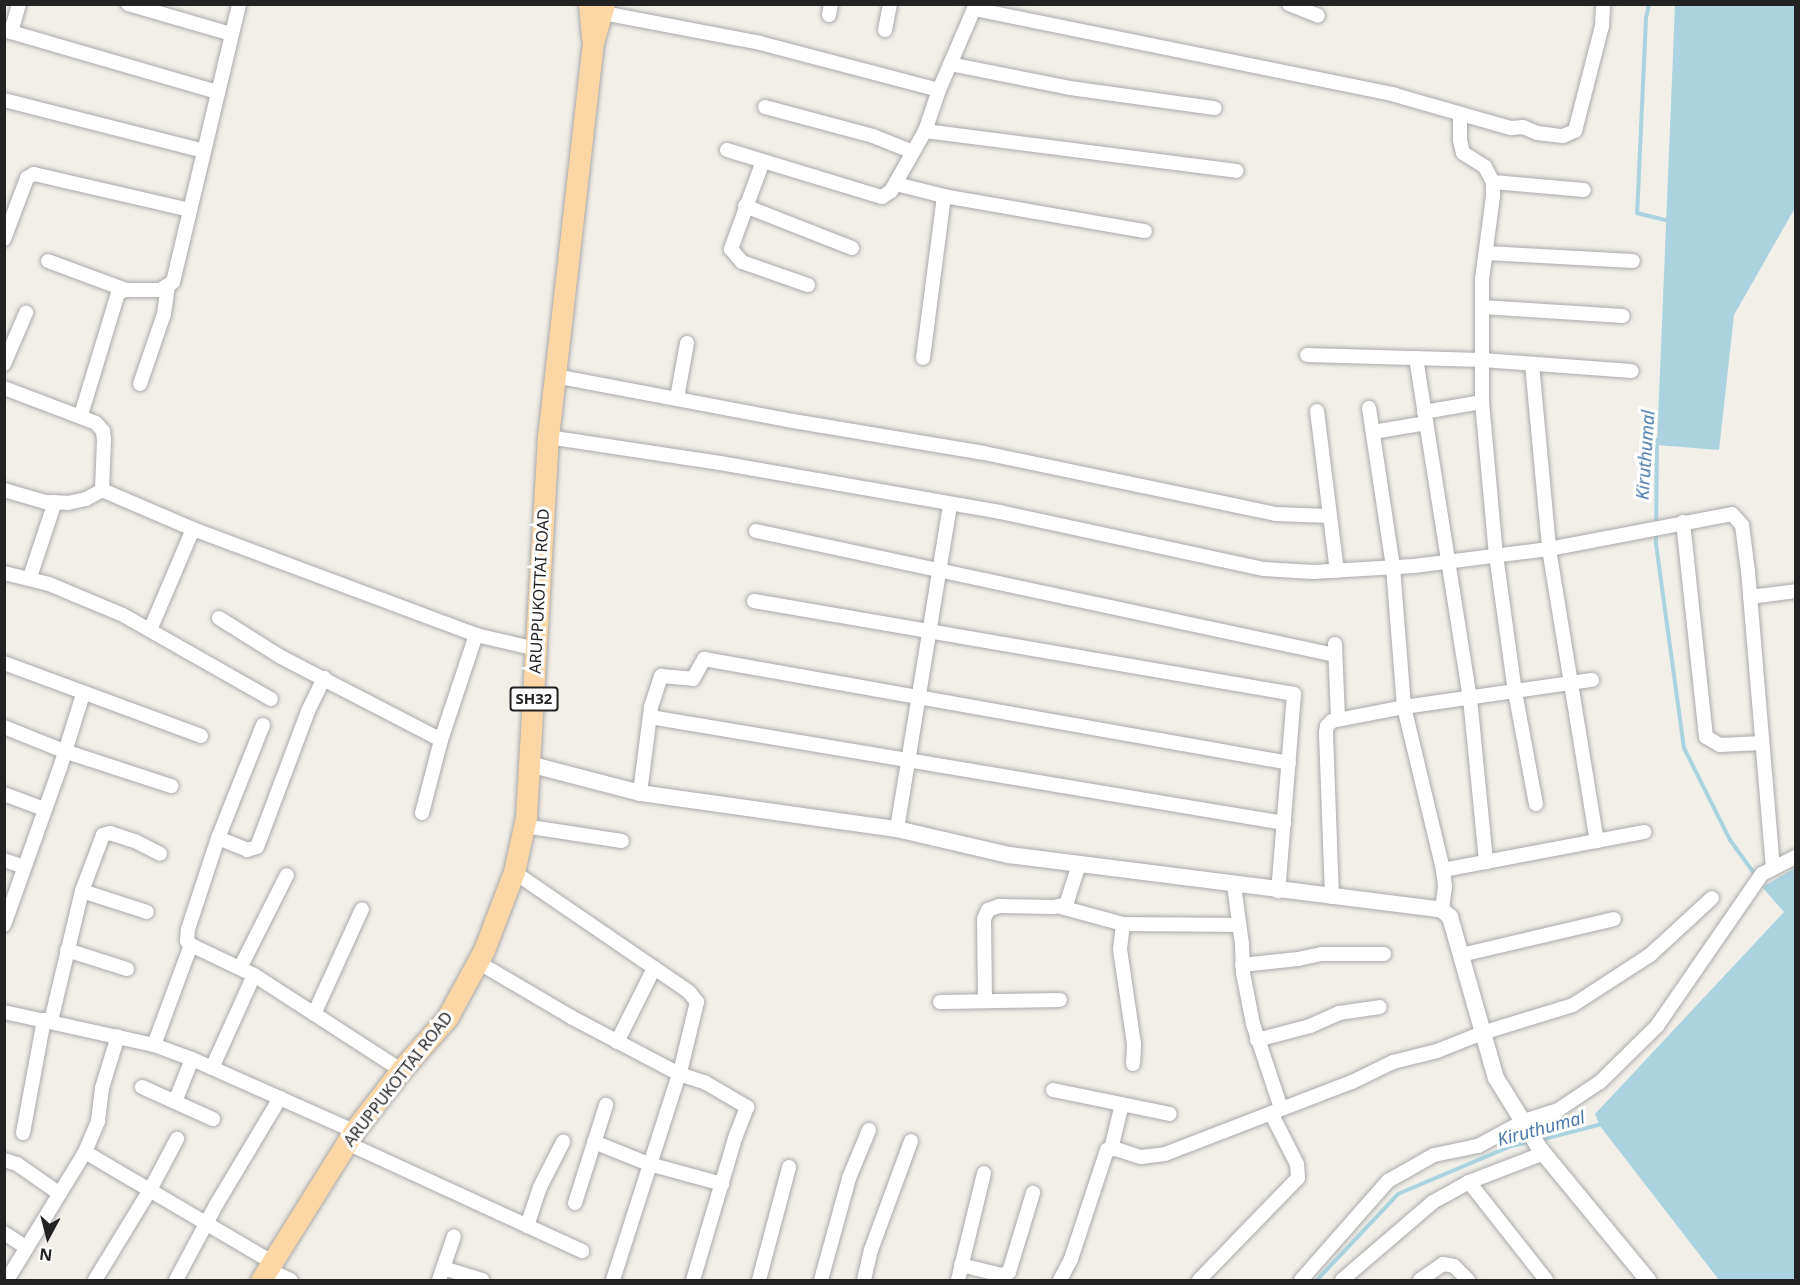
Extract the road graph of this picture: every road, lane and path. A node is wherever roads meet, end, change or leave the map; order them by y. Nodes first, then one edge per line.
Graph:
1 (19, 4) edge
2 (128, 4) edge
3 (239, 4) edge
4 (890, 4) edge
5 (1289, 4) edge
6 (1603, 4) edge
7 (599, 7) edge
8 (975, 7) edge
9 (1318, 16) dead end
10 (885, 30) dead end
11 (8, 32) edge
12 (231, 34) junction
13 (950, 64) junction
14 (939, 90) junction
15 (218, 92) junction
16 (4, 100) edge
17 (765, 107) dead end
18 (1215, 108) dead end
19 (1460, 114) junction
20 (925, 131) junction
21 (727, 150) dead end
22 (204, 151) junction
23 (913, 152) junction
24 (763, 161) junction
25 (1236, 171) dead end
26 (1492, 182) junction
27 (896, 184) junction
28 (1584, 190) dead end
29 (944, 196) junction
30 (745, 206) junction
31 (190, 210) junction
32 (1145, 231) dead end
33 (4, 239) edge
34 (852, 248) dead end
35 (1486, 253) junction
36 (48, 261) dead end
37 (1633, 261) dead end
38 (808, 285) dead end
39 (168, 287) junction
40 (126, 290) junction
41 (1482, 308) junction
42 (26, 313) dead end
43 (1623, 316) dead end
44 (687, 343) dead end
45 (1307, 355) dead end
46 (923, 358) dead end
47 (1416, 358) junction
48 (1482, 360) junction
49 (4, 364) edge
50 (1532, 364) junction
51 (1632, 371) dead end
52 (555, 376) junction
53 (140, 384) dead end
54 (4, 388) edge
55 (677, 398) junction
56 (1482, 402) junction
57 (1370, 408) dead end
58 (1317, 411) dead end
59 (81, 415) junction
60 (1425, 417) junction
61 (1373, 432) junction
62 (548, 436) junction
63 (4, 490) edge
64 (102, 490) junction
65 (55, 502) junction
66 (950, 505) junction
67 (1330, 516) junction
68 (1683, 522) junction
69 (193, 529) junction
70 (756, 531) dead end
71 (1550, 549) junction
72 (1496, 555) junction
73 (1447, 560) junction
74 (1393, 567) junction
75 (940, 570) junction
76 (1337, 571) junction
77 (4, 573) edge
78 (30, 577) junction
79 (1796, 591) edge
80 (1750, 597) junction
81 (754, 601) dead end
82 (219, 618) dead end
83 (150, 630) junction
84 (930, 632) junction
85 (476, 635) junction
86 (536, 649) junction
87 (4, 663) edge
88 (324, 678) junction
89 (1592, 680) dead end
90 (1569, 683) junction
91 (1515, 692) junction
92 (83, 694) junction
93 (919, 697) junction
94 (1470, 698) junction
95 (271, 699) dead end
96 (1404, 707) junction
97 (650, 717) junction
98 (1338, 719) junction
99 (263, 725) dead end
100 (4, 727) edge
101 (201, 736) dead end
102 (441, 740) junction
103 (1762, 742) junction
104 (64, 751) junction
105 (908, 761) junction
106 (1289, 763) junction
107 (529, 764) junction
108 (171, 786) dead end
109 (640, 793) junction
110 (4, 794) edge
111 (1536, 804) dead end
112 (44, 809) junction
113 (422, 813) dead end
114 (1284, 823) junction
115 (524, 826) junction
116 (897, 830) junction
117 (1644, 832) dead end
118 (622, 841) dead end
119 (1597, 841) junction
120 (215, 845) junction
121 (160, 854) dead end
122 (1796, 857) edge
123 (4, 860) edge
124 (1486, 861) junction
125 (1079, 864) junction
126 (24, 867) junction
127 (1443, 870) junction
128 (514, 872) junction
129 (287, 875) dead end
130 (1763, 875) junction
131 (1234, 885) junction
132 (82, 891) junction
133 (1278, 891) junction
134 (1332, 897) junction
135 (1712, 898) dead end
136 (1061, 907) junction
137 (362, 909) dead end
138 (1442, 910) junction
139 (147, 912) dead end
140 (1614, 919) dead end
141 (5, 923) edge
142 (1124, 924) junction
143 (1239, 925) junction
144 (191, 945) junction
145 (67, 950) junction
146 (1384, 954) dead end
147 (1461, 955) junction
148 (476, 961) junction
149 (1242, 965) junction
150 (240, 968) junction
151 (654, 968) junction
152 (127, 969) dead end
153 (254, 975) junction
154 (1060, 1000) dead end
155 (985, 1001) junction
156 (940, 1002) dead end
157 (1380, 1007) dead end
158 (4, 1012) edge
159 (315, 1014) junction
160 (48, 1021) junction
161 (1482, 1033) junction
162 (118, 1036) junction
163 (1257, 1040) junction
164 (617, 1042) junction
165 (154, 1045) junction
166 (192, 1059) junction
167 (1133, 1064) dead end
168 (212, 1068) junction
169 (401, 1070) junction
170 (680, 1071) junction
171 (142, 1086) dead end
172 (1053, 1090) dead end
173 (280, 1098) junction
174 (175, 1102) junction
175 (1122, 1104) junction
176 (606, 1105) dead end
177 (1276, 1110) junction
178 (1170, 1114) dead end
179 (213, 1119) dead end
180 (1528, 1126) junction
181 (869, 1130) dead end
182 (23, 1133) dead end
183 (350, 1137) junction
184 (177, 1139) dead end
185 (911, 1141) dead end
186 (563, 1142) dead end
187 (594, 1142) junction
188 (1112, 1149) junction
189 (1542, 1151) junction
190 (85, 1152) junction
191 (4, 1160) edge
192 (649, 1164) junction
193 (789, 1167) dead end
194 (984, 1173) dead end
195 (1469, 1182) junction
196 (722, 1184) junction
197 (150, 1190) junction
198 (1033, 1193) dead end
199 (60, 1194) junction
200 (575, 1203) dead end
201 (207, 1224) junction
202 (527, 1226) junction
203 (4, 1233) edge
204 (454, 1236) dead end
205 (27, 1248) junction
206 (582, 1251) dead end
207 (961, 1265) junction
208 (267, 1271) edge
209 (441, 1274) edge
210 (7, 1281) edge
211 (94, 1281) edge
212 (176, 1281) edge
213 (291, 1281) edge
214 (482, 1281) edge
215 (613, 1281) edge
216 (693, 1281) edge
217 (759, 1281) edge
218 (821, 1281) edge
219 (864, 1281) edge
220 (958, 1281) edge
221 (1060, 1281) edge
222 (1199, 1281) edge
223 (1301, 1281) edge
224 (1342, 1281) edge
225 (1420, 1281) edge
226 (1468, 1281) edge
227 (1546, 1281) edge
228 (1648, 1281) edge

1 - 11 street
2 - 12 street
3 - 12 street
4 - 10 street
5 - 9 street
6 - 19 street
7 - 14 street
7 - 52 main road, ARUPPUKOTTAI ROAD / SH32
8 - 13 street
8 - 19 street
11 - 15 street
12 - 15 street
13 - 14 street
13 - 18 street
14 - 20 street
15 - 22 street
16 - 22 street
17 - 23 street
19 - 26 street
20 - 23 street
20 - 25 street
21 - 24 street
22 - 31 street
23 - 27 street
24 - 27 street
24 - 30 street
26 - 28 street
26 - 35 street
27 - 29 street
29 - 32 street
29 - 46 street
30 - 34 street
30 - 38 street
31 - 33 street
31 - 39 street
35 - 37 street
35 - 41 street
36 - 40 street
39 - 40 street
39 - 53 street
40 - 59 street
41 - 43 street
41 - 48 street
42 - 49 street
44 - 55 street
45 - 47 street
47 - 48 street
47 - 60 street
48 - 50 street
48 - 56 street
50 - 51 street
50 - 71 street
52 - 55 street
52 - 62 main road, ARUPPUKOTTAI ROAD / SH32
54 - 59 street
55 - 67 street
56 - 60 street
56 - 72 street
57 - 61 street
58 - 67 street
59 - 64 street
60 - 61 street
60 - 73 street
61 - 74 street
62 - 66 street
62 - 86 main road, ARUPPUKOTTAI ROAD / SH32
63 - 65 street
64 - 65 street
64 - 69 street
65 - 78 street
66 - 75 street
66 - 76 street
67 - 76 street
68 - 71 street
68 - 80 street
68 - 103 street
69 - 83 street
69 - 85 street
70 - 75 street
71 - 72 street
71 - 90 street
72 - 73 street
72 - 91 street
73 - 74 street
73 - 94 street
74 - 76 street
74 - 96 street
75 - 84 street
75 - 98 street
77 - 78 street
78 - 83 street
79 - 80 street
80 - 103 street
81 - 84 street
82 - 88 street
83 - 95 street
84 - 93 street
84 - 106 street
85 - 86 street
85 - 102 street
86 - 107 main road, ARUPPUKOTTAI ROAD / SH32
87 - 92 street
88 - 102 street
88 - 120 street
89 - 90 street
90 - 91 street
90 - 119 street
91 - 94 street
91 - 111 street
92 - 101 street
92 - 104 street
93 - 97 street
93 - 105 street
93 - 106 street
94 - 96 street
94 - 124 street
96 - 98 street
96 - 127 street
97 - 105 street
97 - 109 street
98 - 134 street
99 - 120 street
100 - 104 street
102 - 113 street
103 - 130 street
104 - 108 street
104 - 112 street
105 - 114 street
105 - 116 street
106 - 114 street
107 - 109 street
107 - 115 main road, ARUPPUKOTTAI ROAD / SH32
109 - 116 street
110 - 112 street
112 - 126 street
114 - 133 street
115 - 118 street
115 - 128 main road, ARUPPUKOTTAI ROAD / SH32
116 - 125 street
117 - 119 street
119 - 124 street
120 - 144 street
121 - 132 street
122 - 130 street
123 - 126 street
124 - 127 street
125 - 131 street
125 - 136 street
126 - 141 street
127 - 138 street
128 - 148 main road, ARUPPUKOTTAI ROAD / SH32
128 - 151 street
129 - 150 street
130 - 180 street
131 - 133 street
131 - 143 street
132 - 139 street
132 - 145 street
133 - 134 street
134 - 138 street
135 - 161 street
136 - 142 street
136 - 155 street
137 - 159 street
138 - 147 street
140 - 147 street
142 - 143 street
142 - 167 street
143 - 149 street
144 - 150 street
144 - 165 street
145 - 152 street
145 - 160 street
146 - 149 street
147 - 161 street
148 - 164 street
148 - 169 main road, ARUPPUKOTTAI ROAD / SH32
149 - 163 street
150 - 153 street
151 - 164 street
151 - 170 street
153 - 159 street
153 - 168 street
154 - 155 street
155 - 156 street
157 - 163 street
158 - 160 street
159 - 169 street
160 - 162 street
160 - 182 street
161 - 177 street
161 - 180 street
162 - 165 street
162 - 190 street
163 - 177 street
164 - 170 street
165 - 166 street
166 - 168 street
166 - 174 street
168 - 173 street
169 - 183 main road, ARUPPUKOTTAI ROAD / SH32
170 - 192 street
170 - 196 street
171 - 174 street
172 - 175 street
173 - 183 street
173 - 201 street
174 - 179 street
175 - 178 street
175 - 188 street
176 - 187 street
177 - 188 street
177 - 222 street
180 - 189 street
180 - 223 street
181 - 218 street
183 - 202 street
183 - 208 main road, ARUPPUKOTTAI ROAD / SH32
184 - 197 street
185 - 219 street
186 - 202 street
187 - 192 street
187 - 200 street
188 - 221 street
189 - 195 street
189 - 228 street
190 - 197 street
190 - 199 street
191 - 199 street
192 - 196 street
192 - 215 street
193 - 217 street
194 - 207 street
195 - 224 street
195 - 227 street
196 - 216 street
197 - 201 street
197 - 211 street
198 - 207 street
199 - 205 street
201 - 208 street
201 - 212 street
202 - 206 street
203 - 205 street
204 - 209 street
205 - 210 street
207 - 220 street
208 - 213 street
209 - 214 street
225 - 226 street

